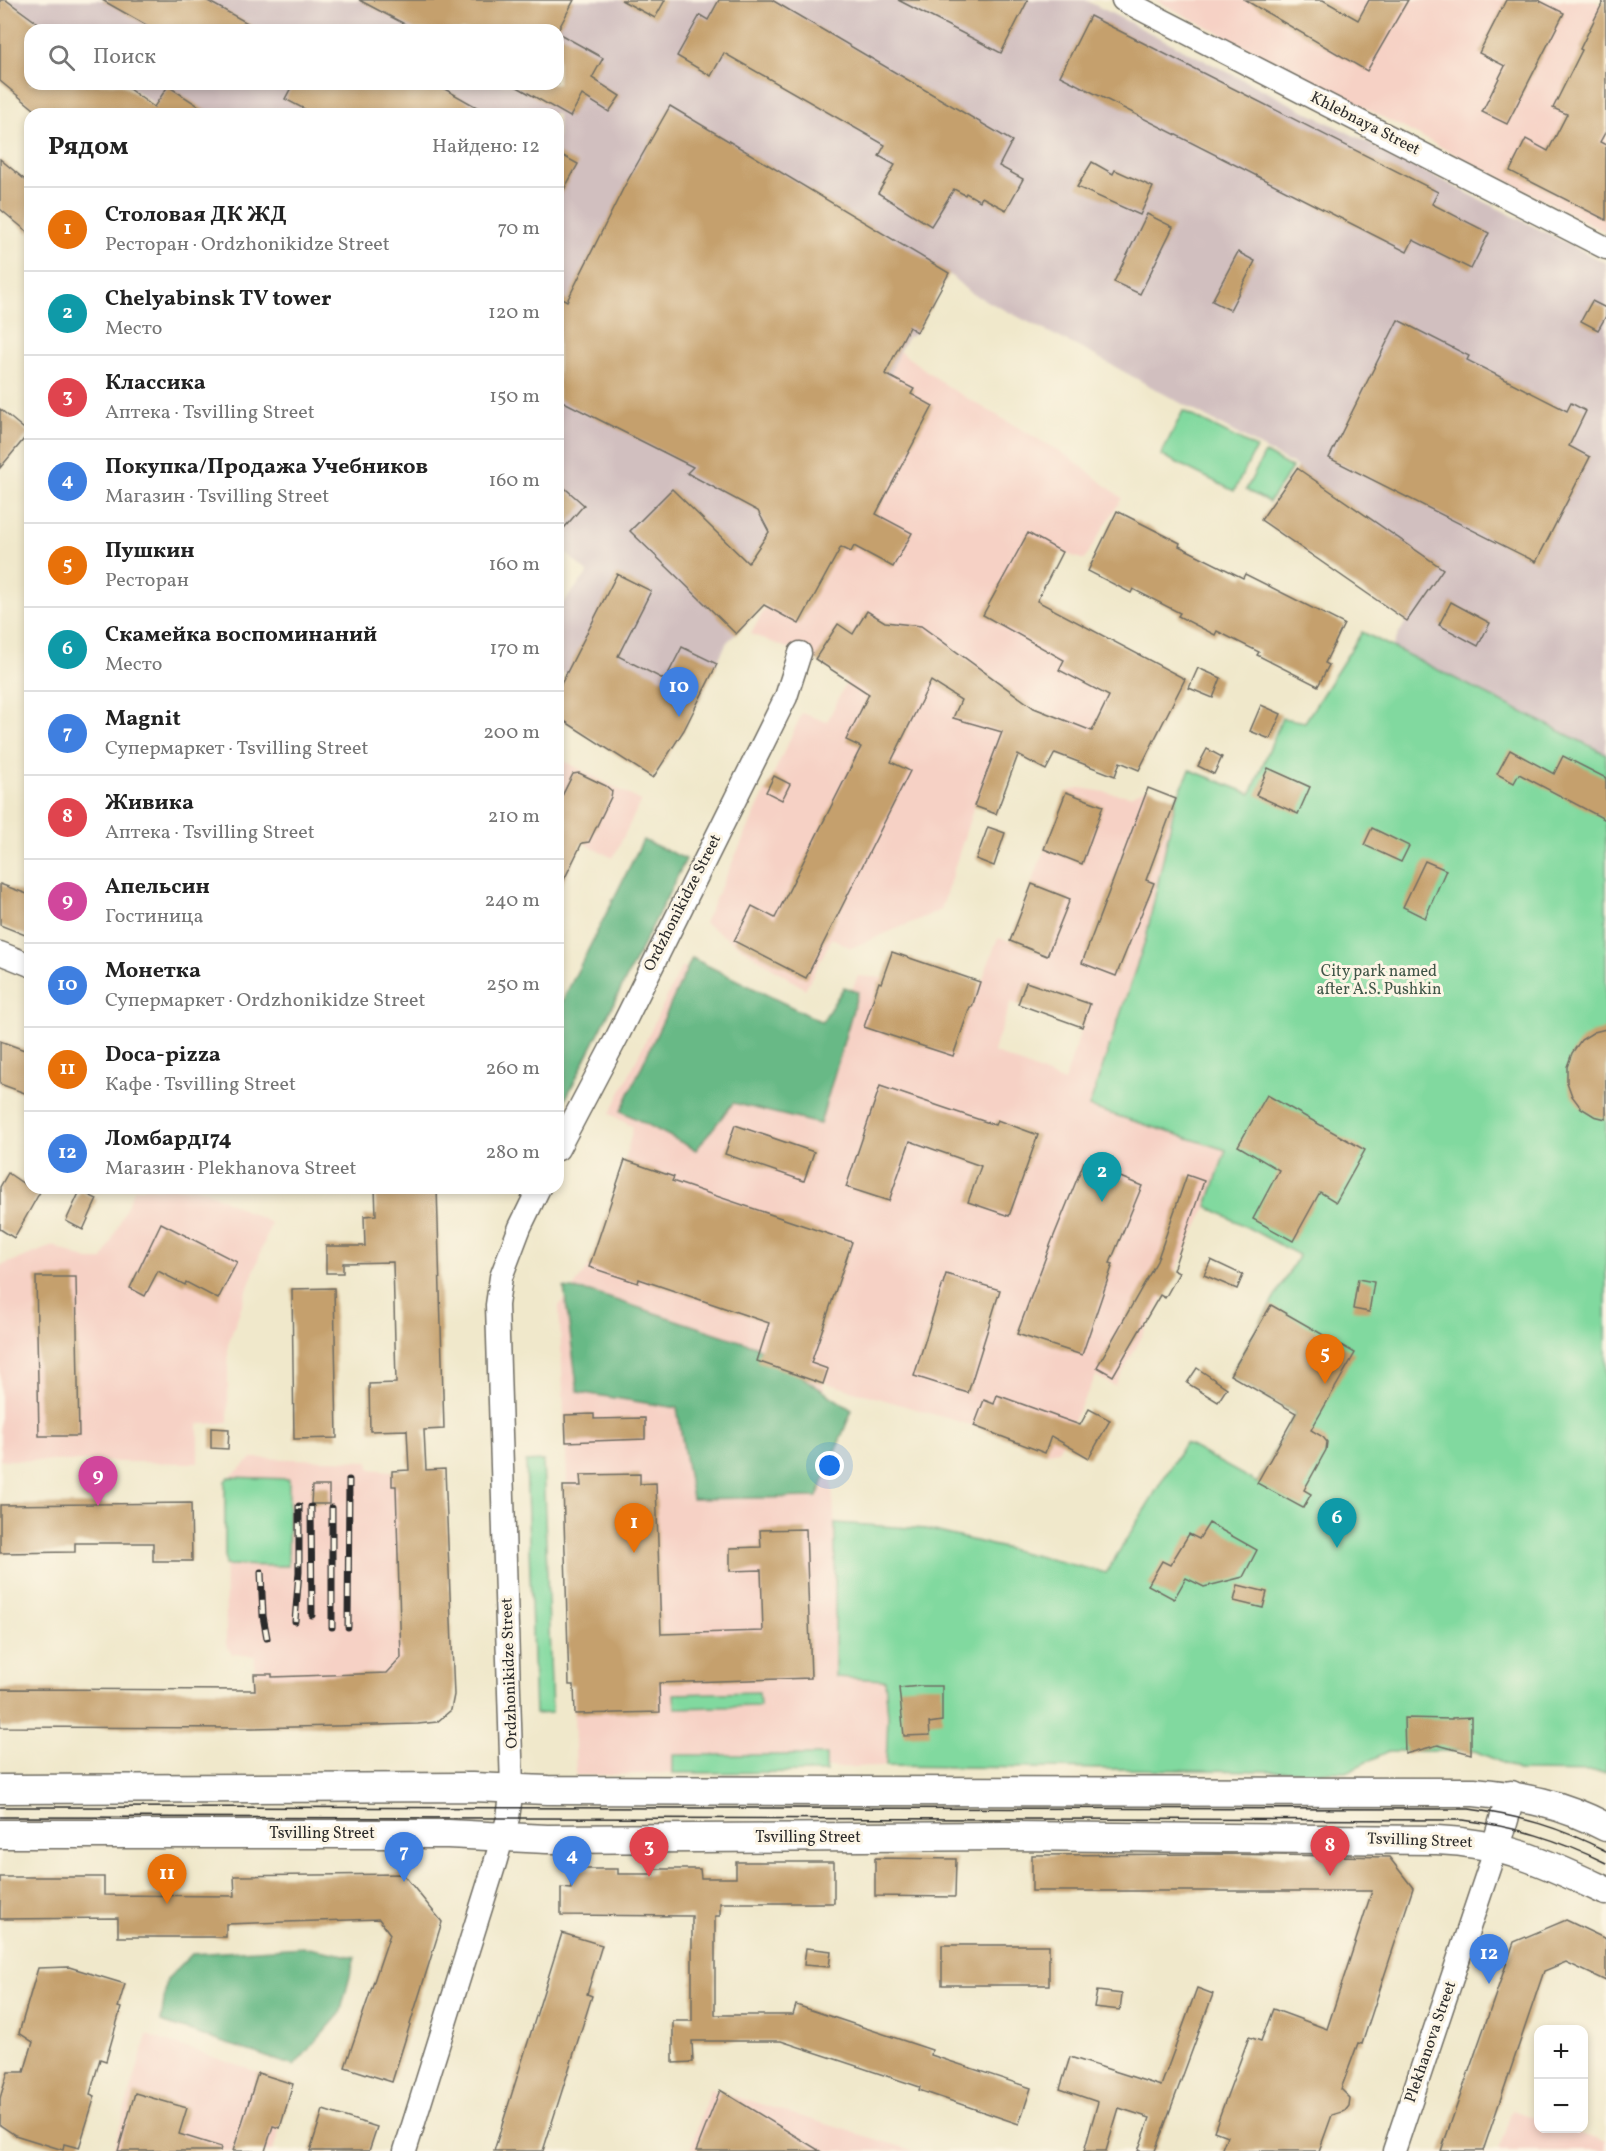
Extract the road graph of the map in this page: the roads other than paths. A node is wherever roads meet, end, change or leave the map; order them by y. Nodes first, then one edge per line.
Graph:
1 (1123, 0) edge
2 (1606, 248) edge
3 (800, 653) dead end
4 (0, 953) edge
5 (24, 963) edge
6 (564, 1138) edge
7 (535, 1194) edge
8 (512, 1788) junction
9 (0, 1789) edge
10 (1511, 1795) junction
11 (1606, 1827) edge
12 (0, 1834) edge
13 (502, 1837) junction
14 (1496, 1846) junction
15 (1606, 1891) edge
16 (405, 2151) edge
17 (1394, 2151) edge

1 - 2 street, Khlebnaya Street
3 - 6 street, Ordzhonikidze Street
4 - 5 street
7 - 8 street, Ordzhonikidze Street
8 - 9 main road
8 - 10 main road
8 - 13 street, Ordzhonikidze Street
10 - 11 main road
10 - 14 main road, Plekhanova Street
12 - 13 main road, Tsvilling Street
13 - 14 main road, Tsvilling Street
13 - 16 street, Ordzhonikidze Street
14 - 15 main road, Tsvilling Street
14 - 17 street, Plekhanova Street

